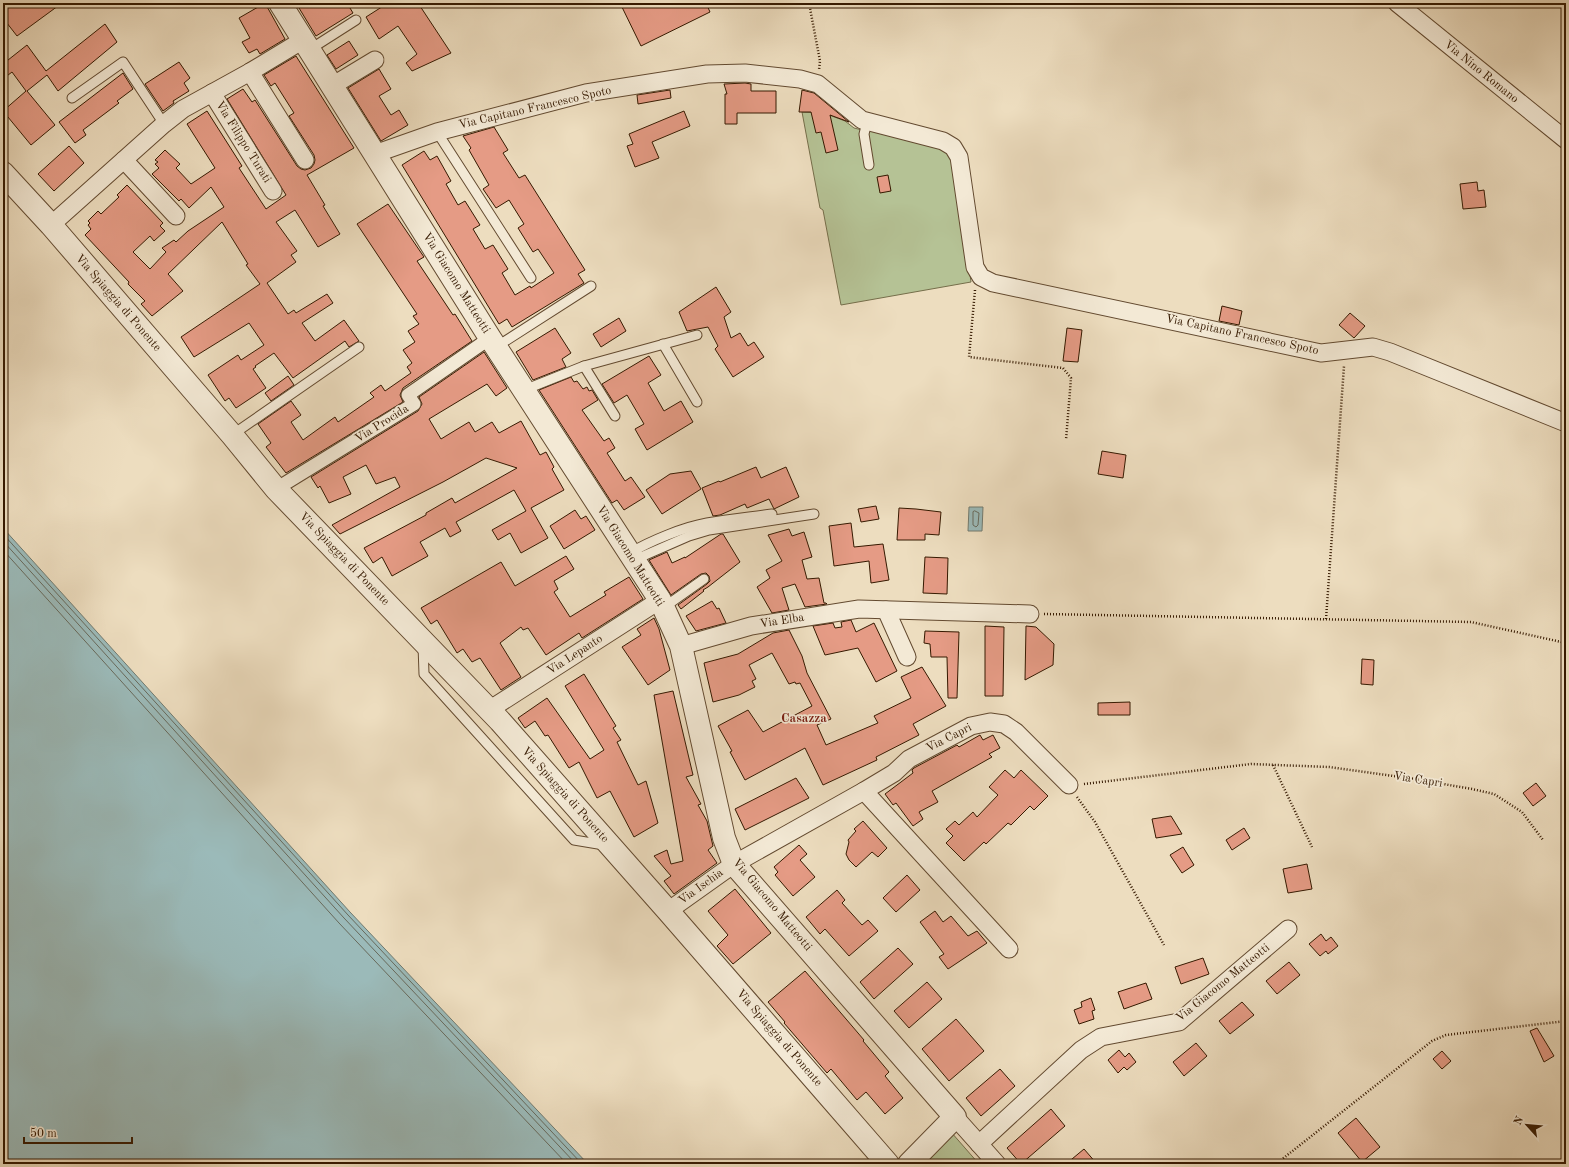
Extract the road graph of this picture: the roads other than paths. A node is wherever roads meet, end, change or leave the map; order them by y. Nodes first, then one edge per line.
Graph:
1 (280, 3) edge
2 (1396, 3) edge
3 (356, 20) dead end
4 (306, 45) junction
5 (375, 60) dead end
6 (250, 72) junction
7 (332, 86) junction
8 (212, 93) junction
9 (72, 98) dead end
10 (867, 122) junction
11 (164, 124) junction
12 (437, 132) junction
13 (1566, 140) edge
14 (375, 156) junction
15 (124, 160) junction
16 (305, 160) dead end
17 (869, 165) dead end
18 (3, 173) edge
19 (273, 191) dead end
20 (176, 216) dead end
21 (51, 225) junction
22 (531, 278) dead end
23 (591, 286) dead end
24 (697, 335) dead end
25 (493, 342) junction
26 (663, 344) junction
27 (359, 347) dead end
28 (584, 366) junction
29 (524, 390) junction
30 (697, 402) dead end
31 (615, 416) dead end
32 (1566, 423) edge
33 (232, 435) junction
34 (276, 489) junction
35 (772, 514) dead end
36 (814, 514) dead end
37 (632, 557) junction
38 (704, 579) dead end
39 (662, 604) junction
40 (886, 610) junction
41 (1030, 614) road end
42 (422, 640) junction
43 (681, 646) junction
44 (907, 657) dead end
45 (490, 710) junction
46 (1069, 785) road end
47 (864, 791) junction
48 (612, 847) junction
49 (734, 864) junction
50 (668, 911) junction
51 (1288, 930) dead end
52 (1009, 949) dead end
53 (956, 1117) junction
54 (979, 1144) junction
55 (888, 1164) edge
56 (909, 1164) edge
57 (997, 1164) edge

1 - 4 street, Via Giacomo Matteotti
2 - 13 street, Via Nino Romano
3 - 4 lane
4 - 6 street, Via Filippo Turati
4 - 7 street, Via Giacomo Matteotti
5 - 7 street
6 - 8 street, Via Filippo Turati
6 - 16 street
7 - 14 street, Via Giacomo Matteotti
8 - 11 street, Via Filippo Turati
8 - 19 street, Via Filippo Turati
9 - 11 lane
10 - 12 street, Via Capitano Francesco Spoto
10 - 17 lane
10 - 32 street, Via Capitano Francesco Spoto
11 - 15 street, Via Filippo Turati
12 - 14 street, Via Capitano Francesco Spoto
12 - 22 lane
14 - 25 street, Via Giacomo Matteotti
15 - 20 street
15 - 21 street, Via Filippo Turati
18 - 21 street, Via Spiaggia di Ponente
21 - 33 street, Via Spiaggia di Ponente
23 - 25 lane
24 - 26 lane
25 - 29 street, Via Giacomo Matteotti
25 - 34 street, Via Procida
26 - 28 lane
26 - 30 lane
27 - 33 lane
28 - 29 lane
28 - 31 lane
29 - 37 street, Via Giacomo Matteotti
33 - 34 street, Via Spiaggia di Ponente
34 - 42 street, Via Spiaggia di Ponente
35 - 37 lane
36 - 37 lane
37 - 39 street, Via Giacomo Matteotti
38 - 39 lane
39 - 43 street, Via Giacomo Matteotti
39 - 45 street, Via Lepanto
40 - 41 street, Via Elba
40 - 43 street, Via Elba
40 - 44 street
42 - 45 street, Via Spiaggia di Ponente
42 - 48 lane
43 - 49 street, Via Giacomo Matteotti
45 - 48 street, Via Spiaggia di Ponente
46 - 47 street, Via Capri
47 - 49 street, Via Capri
47 - 52 street
48 - 50 street, Via Spiaggia di Ponente
49 - 50 street, Via Ischia
49 - 53 street, Via Giacomo Matteotti
50 - 55 street, Via Spiaggia di Ponente
51 - 54 street, Via Giacomo Matteotti
53 - 54 street, Via Giacomo Matteotti
53 - 56 street
54 - 57 street, Via Giacomo Matteotti

